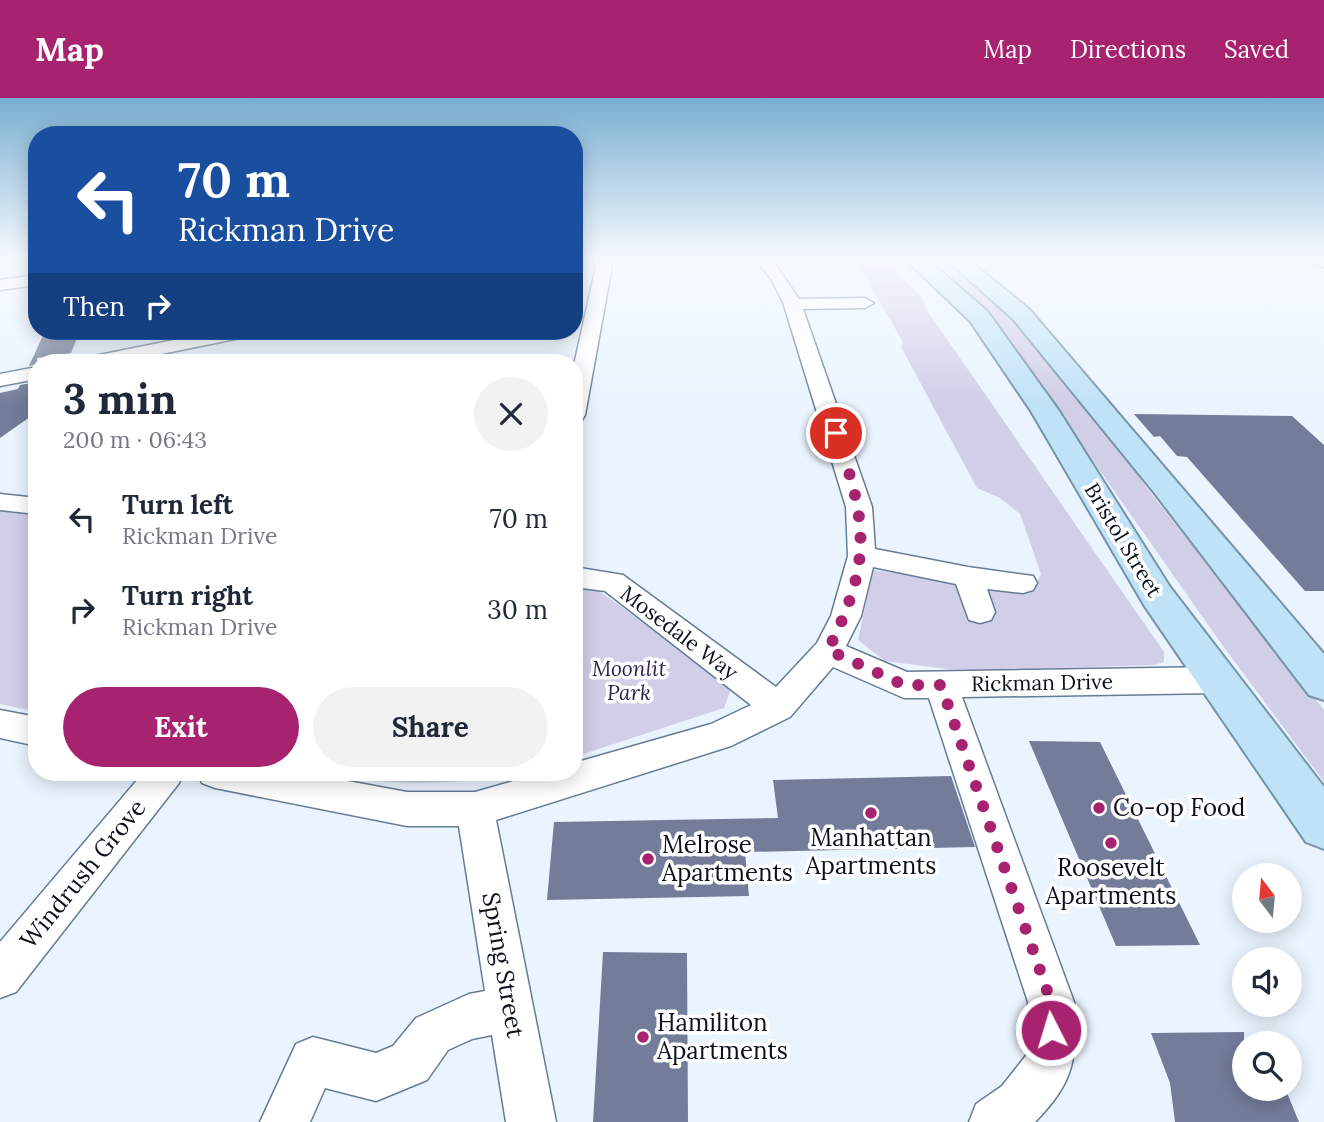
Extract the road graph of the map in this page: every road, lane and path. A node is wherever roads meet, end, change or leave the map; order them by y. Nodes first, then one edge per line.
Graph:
1 (595, 309) edge
2 (793, 309) edge
3 (971, 309) edge
4 (1015, 309) edge
5 (201, 340) edge
6 (134, 354) edge
7 (583, 370) edge
8 (28, 375) edge
9 (0, 380) edge
10 (0, 502) edge
11 (28, 505) edge
12 (862, 556) junction
13 (968, 577) junction
14 (583, 578) edge
15 (1023, 583) dead end
16 (980, 612) dead end
17 (828, 650) junction
18 (1216, 680) junction
19 (1324, 683) edge
20 (941, 685) junction
21 (778, 707) junction
22 (0, 724) edge
23 (28, 730) edge
24 (583, 777) edge
25 (159, 781) edge
26 (262, 781) edge
27 (569, 781) edge
28 (475, 809) junction
29 (1324, 826) edge
30 (0, 976) edge
31 (511, 1009) junction
32 (285, 1122) edge
33 (531, 1122) edge
34 (994, 1122) edge

1 - 7 street
2 - 12 street
3 - 18 highway, Bristol Street
4 - 19 highway
5 - 6 street
8 - 9 street
10 - 11 street
12 - 13 street
12 - 17 street
13 - 15 street
13 - 16 street
14 - 21 street, Mosedale Way
17 - 20 street, Rickman Drive
17 - 21 street
18 - 20 street, Rickman Drive
18 - 29 highway, Bristol Street
20 - 34 street
21 - 24 street
22 - 23 street
25 - 30 street, Windrush Grove
26 - 28 street
27 - 28 street
28 - 31 street, Spring Street
31 - 32 street
31 - 33 street, Spring Street

